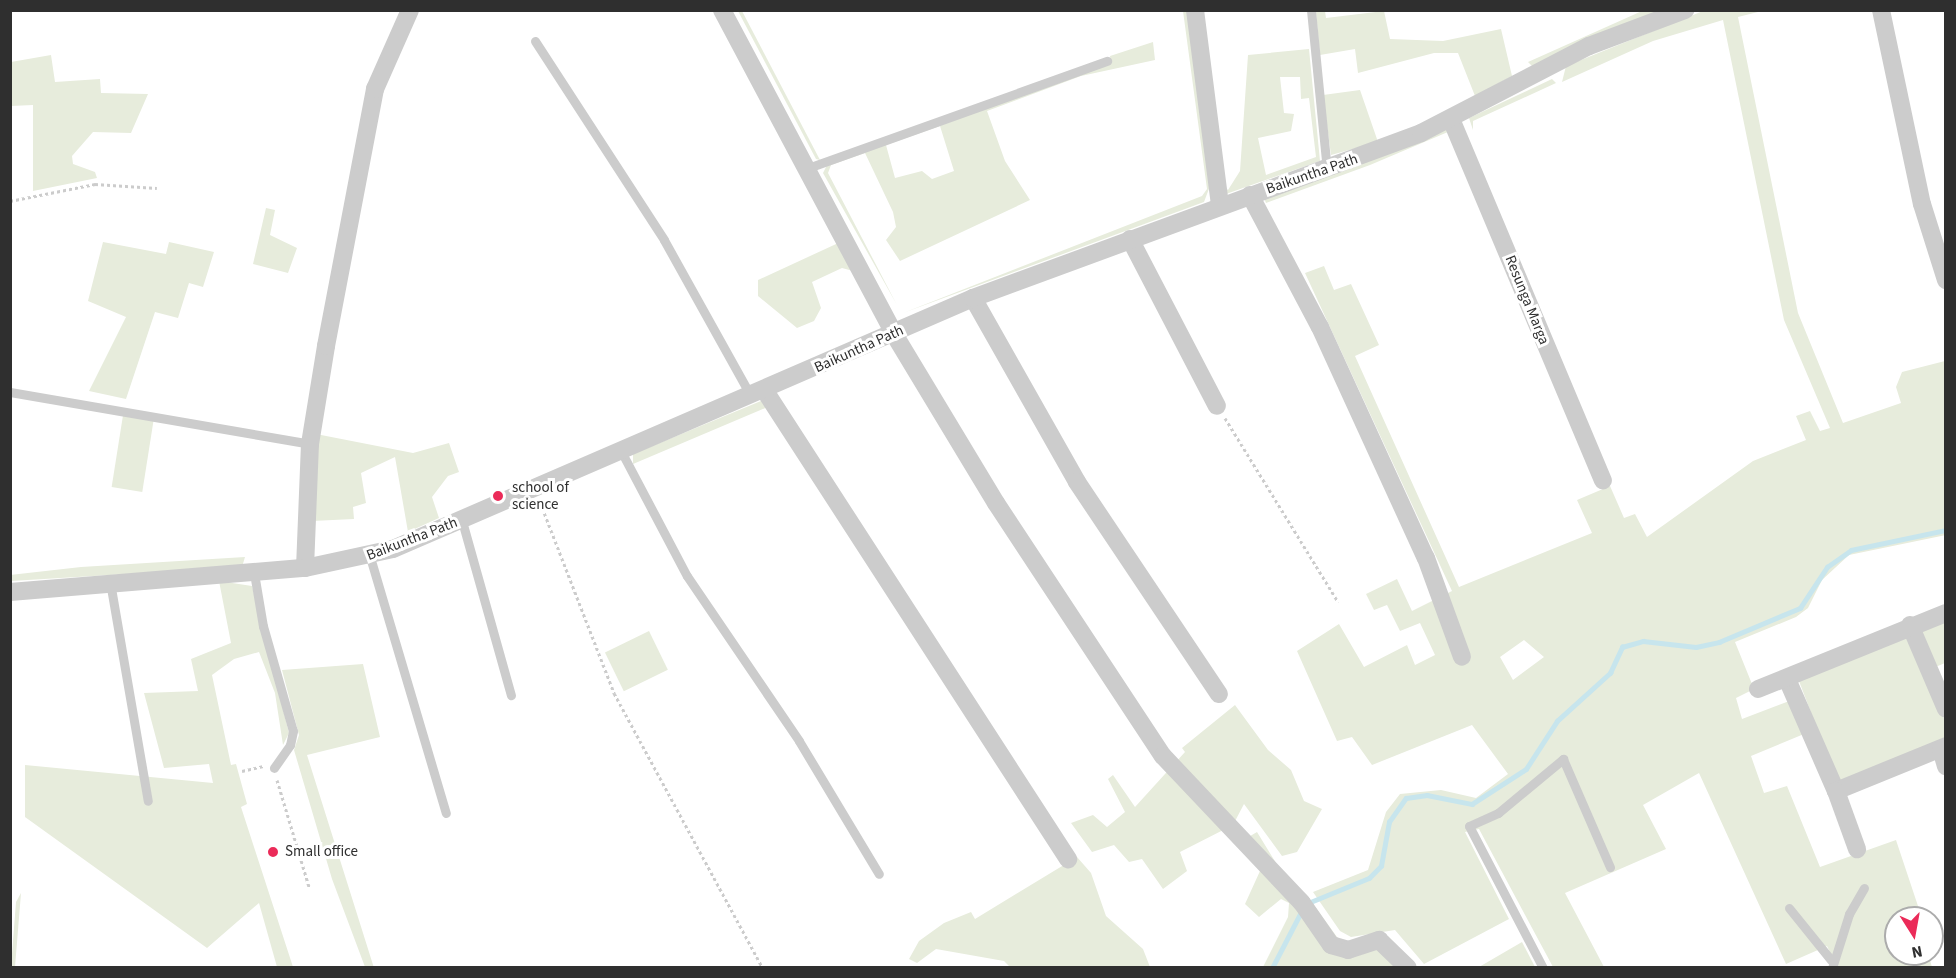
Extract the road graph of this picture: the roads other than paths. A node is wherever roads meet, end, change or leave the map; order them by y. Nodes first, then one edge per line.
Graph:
1 (410, 10) edge
2 (722, 10) edge
3 (1195, 10) edge
4 (1311, 10) edge
5 (1685, 10) edge
6 (1881, 10) edge
7 (535, 41) dead end
8 (1107, 61) dead end
9 (1451, 119) junction
10 (805, 169) junction
11 (1327, 169) junction
12 (1250, 195) junction
13 (1220, 206) junction
14 (1130, 239) junction
15 (1946, 280) edge
16 (973, 298) junction
17 (894, 334) junction
18 (10, 392) edge
19 (758, 394) junction
20 (1217, 406) road end
21 (310, 444) junction
22 (621, 452) junction
23 (1603, 480) dead end
24 (462, 520) junction
25 (370, 557) junction
26 (305, 568) junction
27 (254, 573) junction
28 (110, 581) junction
29 (10, 592) edge
30 (1946, 613) edge
31 (1910, 625) junction
32 (1462, 657) dead end
33 (1787, 679) junction
34 (1758, 689) dead end
35 (1219, 694) dead end
36 (511, 695) dead end
37 (1946, 709) edge
38 (1944, 754) edge
39 (273, 768) road end
40 (1836, 791) junction
41 (148, 801) dead end
42 (446, 813) dead end
43 (1857, 849) dead end
44 (1068, 859) dead end
45 (1610, 867) dead end
46 (879, 874) dead end
47 (1864, 888) dead end
48 (1789, 908) dead end
49 (1831, 964) edge
50 (1408, 968) edge
51 (1543, 968) edge

1 - 21 street
2 - 10 street
3 - 13 street
4 - 11 lane
5 - 9 street, Baikuntha Path
6 - 15 street
7 - 19 lane
8 - 10 lane
9 - 11 street, Baikuntha Path
9 - 23 street, Resunga Marga
10 - 17 street
11 - 12 street, Baikuntha Path
12 - 13 street, Baikuntha Path
12 - 32 street
13 - 14 street, Baikuntha Path
14 - 16 street, Baikuntha Path
14 - 20 street
16 - 17 street, Baikuntha Path
16 - 35 street
17 - 19 street, Baikuntha Path
17 - 50 street
18 - 21 lane
19 - 22 street, Baikuntha Path
19 - 44 street
21 - 26 street
22 - 24 street, Baikuntha Path
22 - 46 lane
24 - 25 street, Baikuntha Path
24 - 36 lane
25 - 26 street, Baikuntha Path
25 - 42 lane
26 - 27 street, Baikuntha Path
27 - 28 street, Baikuntha Path
27 - 39 lane
28 - 29 street, Baikuntha Path
28 - 41 lane
30 - 31 street
31 - 33 street
31 - 37 street
33 - 34 street
33 - 40 street
38 - 40 street
40 - 43 street
45 - 51 lane
47 - 49 lane
48 - 49 lane

